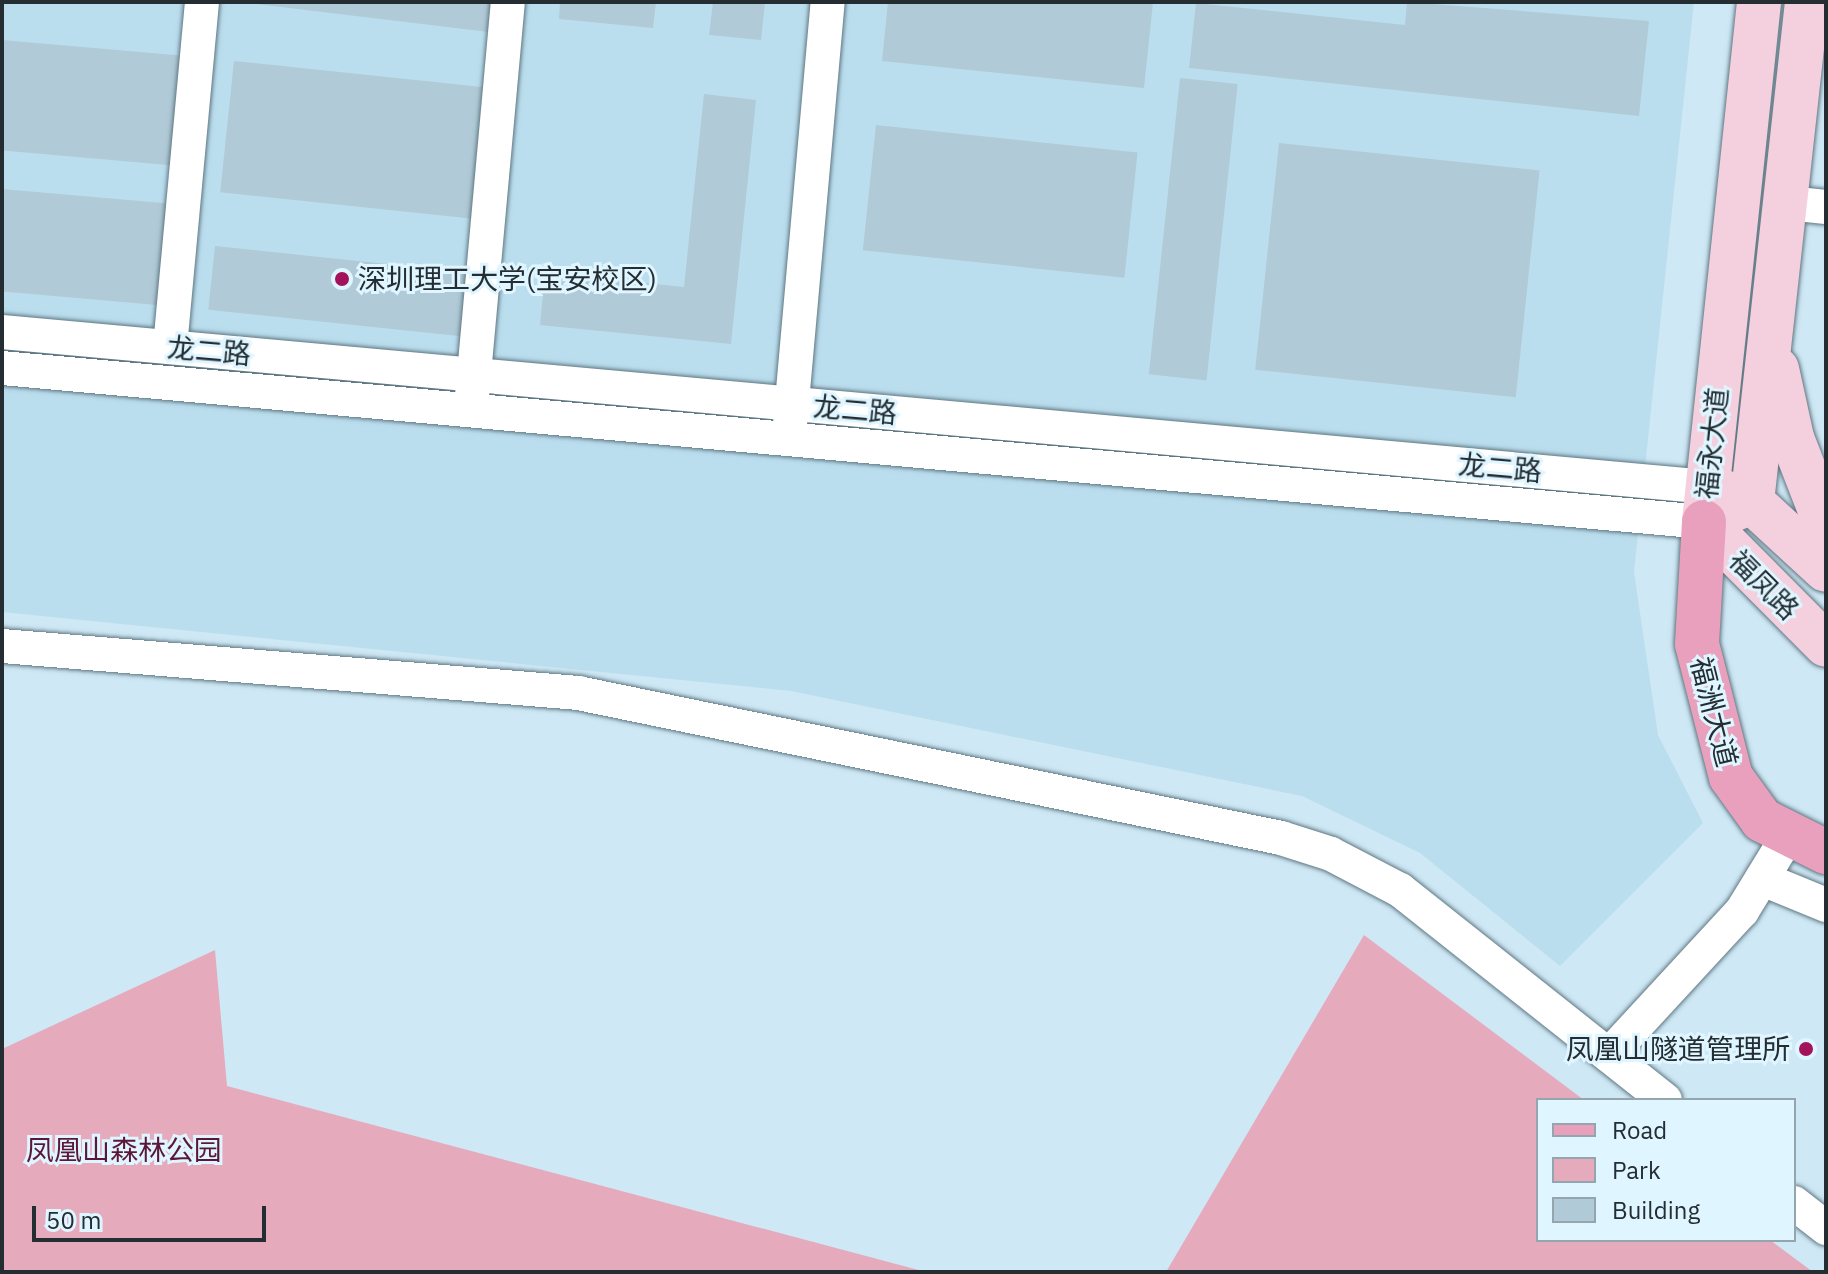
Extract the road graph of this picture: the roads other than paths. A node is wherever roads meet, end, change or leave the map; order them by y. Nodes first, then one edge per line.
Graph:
1 (202, 2) edge
2 (508, 2) edge
3 (828, 2) edge
4 (1759, 2) edge
5 (1807, 2) edge
6 (1807, 205) edge
7 (1774, 325) junction
8 (2, 332) edge
9 (170, 347) junction
10 (2, 368) edge
11 (474, 375) junction
12 (791, 404) junction
13 (471, 411) junction
14 (788, 439) junction
15 (1752, 502) junction
16 (1706, 504) junction
17 (1826, 526) edge
18 (1826, 570) edge
19 (1826, 645) edge
20 (2, 646) edge
21 (1807, 844) edge
22 (1765, 880) junction
23 (1826, 905) edge
24 (1609, 1055) junction
25 (1663, 1098) edge
26 (1796, 1205) edge
27 (1826, 1228) edge

1 - 9 street
2 - 11 street
3 - 12 street
4 - 16 main road, 福永大道
5 - 6 main road, 福永大道
6 - 7 main road, 福永大道
7 - 15 main road, 福永大道
7 - 17 main road
8 - 9 street, 龙二路
9 - 11 street, 龙二路
10 - 13 street, 龙二路
11 - 12 street, 龙二路
11 - 13 street
12 - 14 street
12 - 16 street, 龙二路
13 - 14 street, 龙二路
14 - 16 street, 龙二路
15 - 16 main road, 福永大道
15 - 18 main road, 福凤路
16 - 19 main road, 福凤路
16 - 21 main road, 福洲大道
20 - 24 street
21 - 22 street
22 - 23 street
22 - 24 street
24 - 25 street
26 - 27 street

